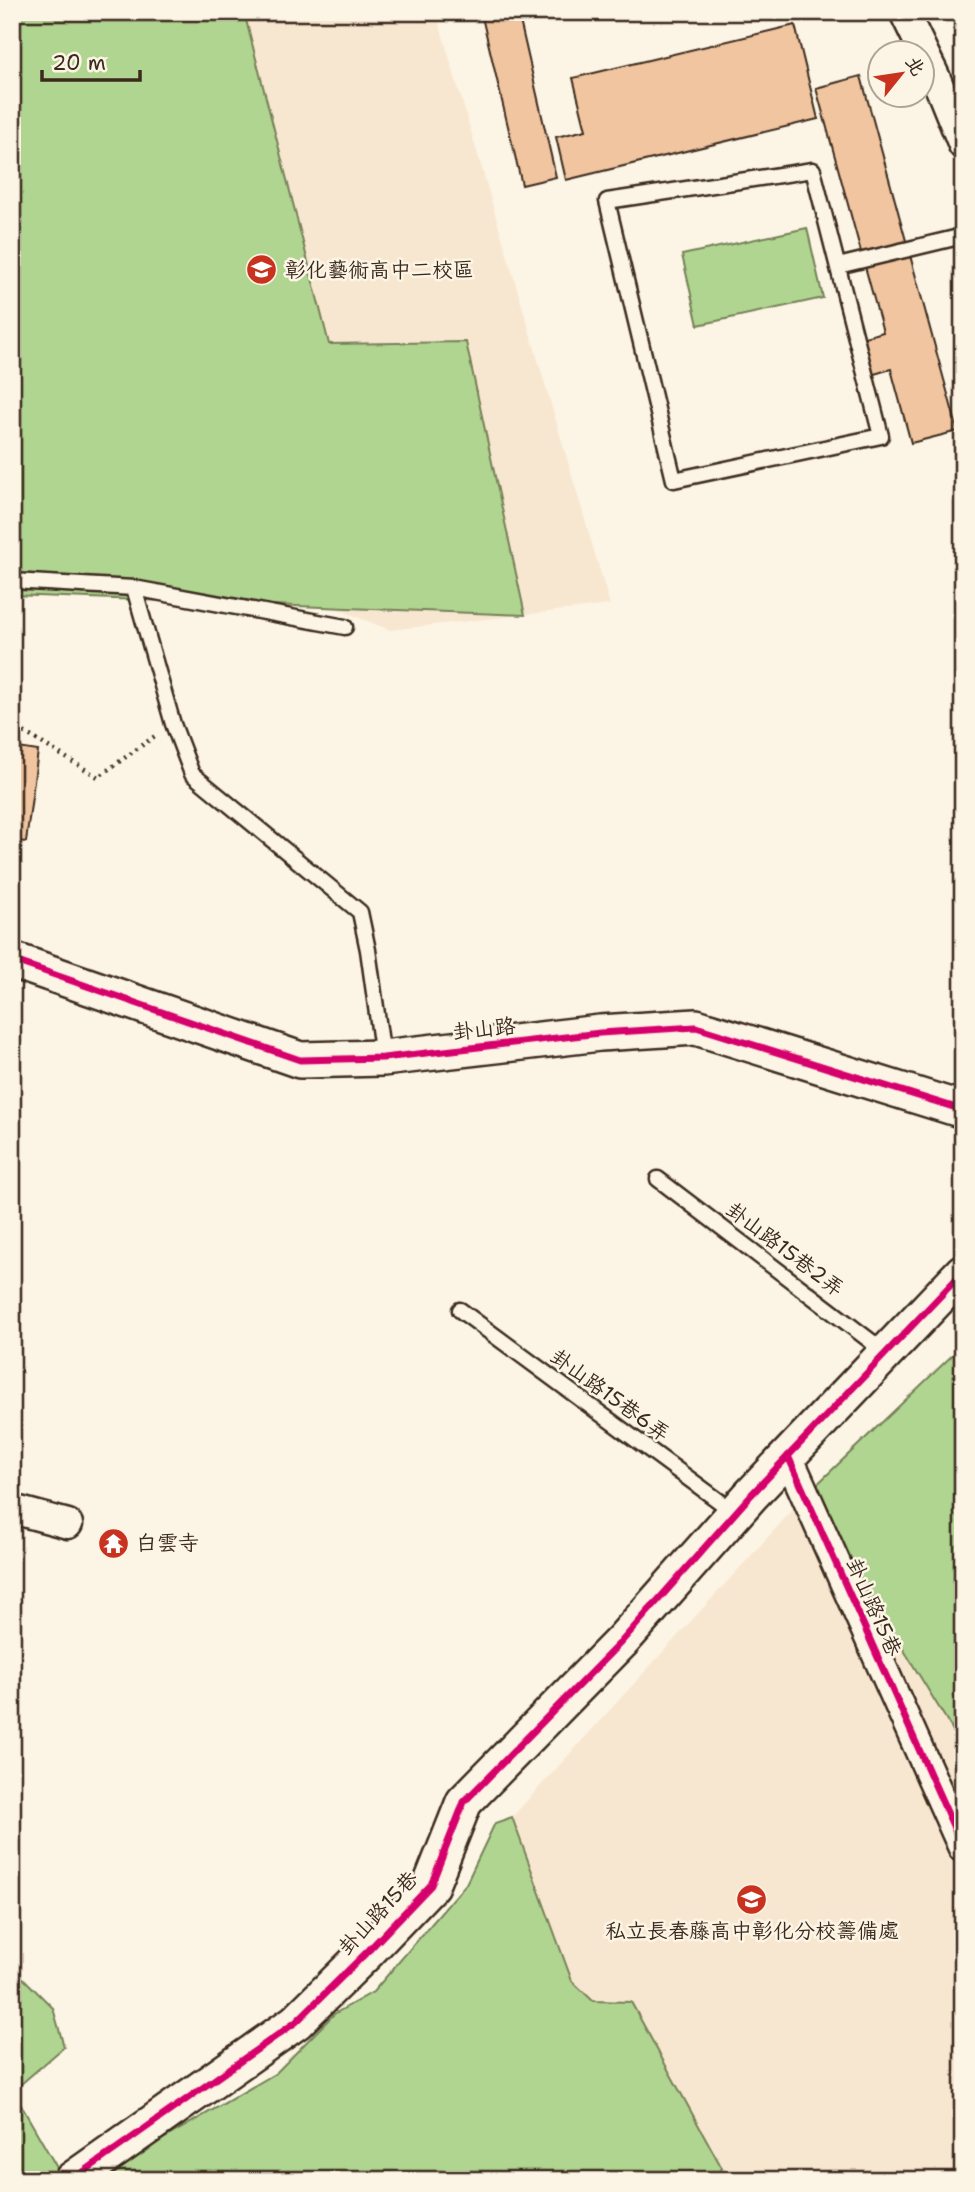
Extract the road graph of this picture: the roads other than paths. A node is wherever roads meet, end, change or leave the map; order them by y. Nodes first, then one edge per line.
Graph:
1 (904, 12) edge
2 (963, 145) edge
3 (963, 236) edge
4 (838, 266) junction
5 (12, 580) edge
6 (134, 588) junction
7 (345, 626) dead end
8 (12, 960) edge
9 (383, 1058) junction
10 (963, 1110) edge
11 (658, 1180) dead end
12 (963, 1272) edge
13 (460, 1310) dead end
14 (886, 1353) junction
15 (788, 1456) junction
16 (12, 1509) edge
17 (735, 1513) junction
18 (68, 1524) dead end
19 (963, 1848) edge
20 (72, 2180) edge

1 - 2 street
3 - 4 lane
4 - 4 lane
5 - 6 lane
6 - 7 lane
6 - 9 lane
8 - 9 street, 卦山路
9 - 10 street, 卦山路
11 - 14 lane, 卦山路15巷2弄
12 - 14 street, 卦山路15巷
13 - 17 lane, 卦山路15巷6弄
14 - 15 street, 卦山路15巷
15 - 17 street, 卦山路15巷
15 - 19 street, 卦山路15巷
16 - 18 street
17 - 20 street, 卦山路15巷

